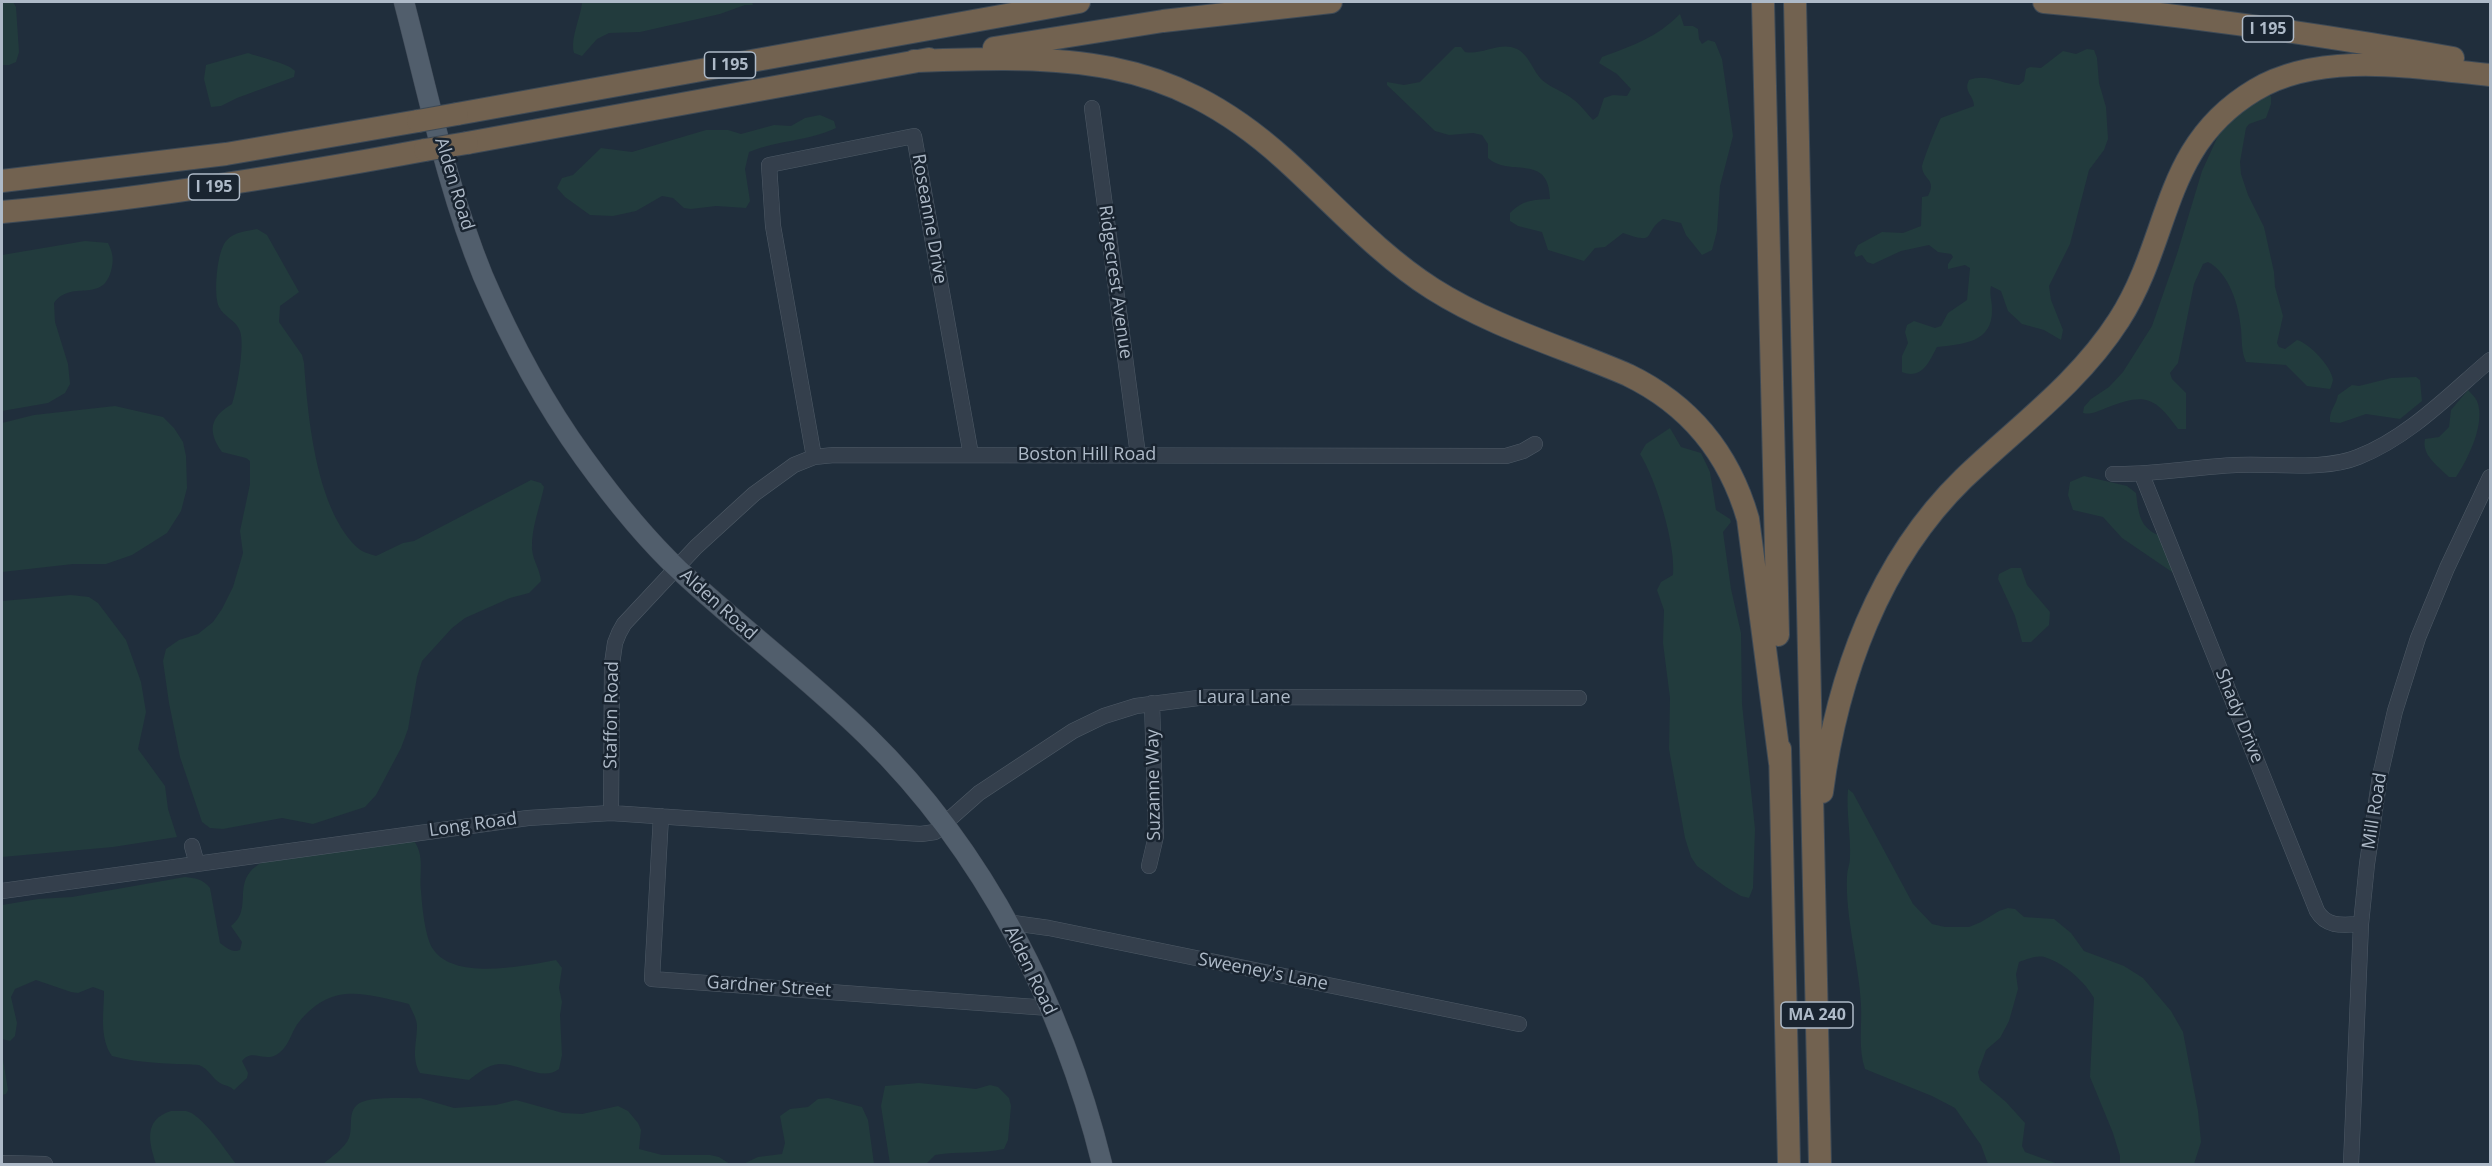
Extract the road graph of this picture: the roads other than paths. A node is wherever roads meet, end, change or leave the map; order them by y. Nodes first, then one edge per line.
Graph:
1 (404, 2) edge
2 (1049, 2) edge
3 (1079, 2) edge
4 (1331, 2) edge
5 (1763, 2) edge
6 (1795, 2) edge
7 (2044, 2) edge
8 (1004, 15) junction
9 (914, 61) junction
10 (2490, 65) edge
11 (2490, 75) edge
12 (1092, 108) dead end
13 (2, 182) edge
14 (2, 212) edge
15 (2490, 360) edge
16 (1535, 444) dead end
17 (971, 455) junction
18 (1138, 455) junction
19 (814, 457) junction
20 (2113, 474) dead end
21 (2142, 475) junction
22 (2490, 477) edge
23 (676, 568) junction
24 (1579, 698) dead end
25 (1152, 704) junction
26 (1780, 763) junction
27 (612, 813) junction
28 (661, 816) junction
29 (945, 824) junction
30 (192, 846) dead end
31 (197, 864) junction
32 (1813, 865) junction
33 (1149, 866) dead end
34 (2, 891) edge
35 (1006, 922) junction
36 (2361, 924) junction
37 (1049, 1008) junction
38 (1519, 1024) dead end
39 (2, 1163) edge
40 (45, 1164) edge
41 (1102, 1164) edge
42 (1789, 1164) edge
43 (1820, 1164) edge
44 (2351, 1164) edge

1 - 23 main road, Alden Road
2 - 8 highway
3 - 8 highway, I 195
4 - 9 highway, I 195
5 - 26 highway
6 - 32 highway
7 - 10 highway, I 195
8 - 13 highway, I 195, bridge
9 - 14 highway, I 195, bridge
9 - 26 highway
11 - 32 highway
12 - 18 street, Ridgecrest Avenue
15 - 21 street
16 - 18 street, Boston Hill Road
17 - 18 street, Boston Hill Road
17 - 19 street, Boston Hill Road
17 - 19 street, Roseanne Drive
19 - 23 street, Boston Hill Road
20 - 21 street
21 - 36 street, Shady Drive
22 - 36 street, Mill Road
23 - 27 street, Staffon Road
23 - 29 main road, Alden Road
24 - 25 street, Laura Lane
25 - 29 street, Laura Lane
25 - 33 street, Suzanne Way
26 - 42 highway, MA 240
27 - 28 street, Long Road
27 - 31 street, Long Road
28 - 29 street, Long Road
28 - 37 street, Gardner Street
29 - 35 main road, Alden Road
30 - 31 street
31 - 34 street, Long Road
32 - 43 highway, MA 240
35 - 37 main road, Alden Road
35 - 38 street, Sweeney's Lane
36 - 44 street, Mill Road
37 - 41 main road, Alden Road
39 - 40 street

